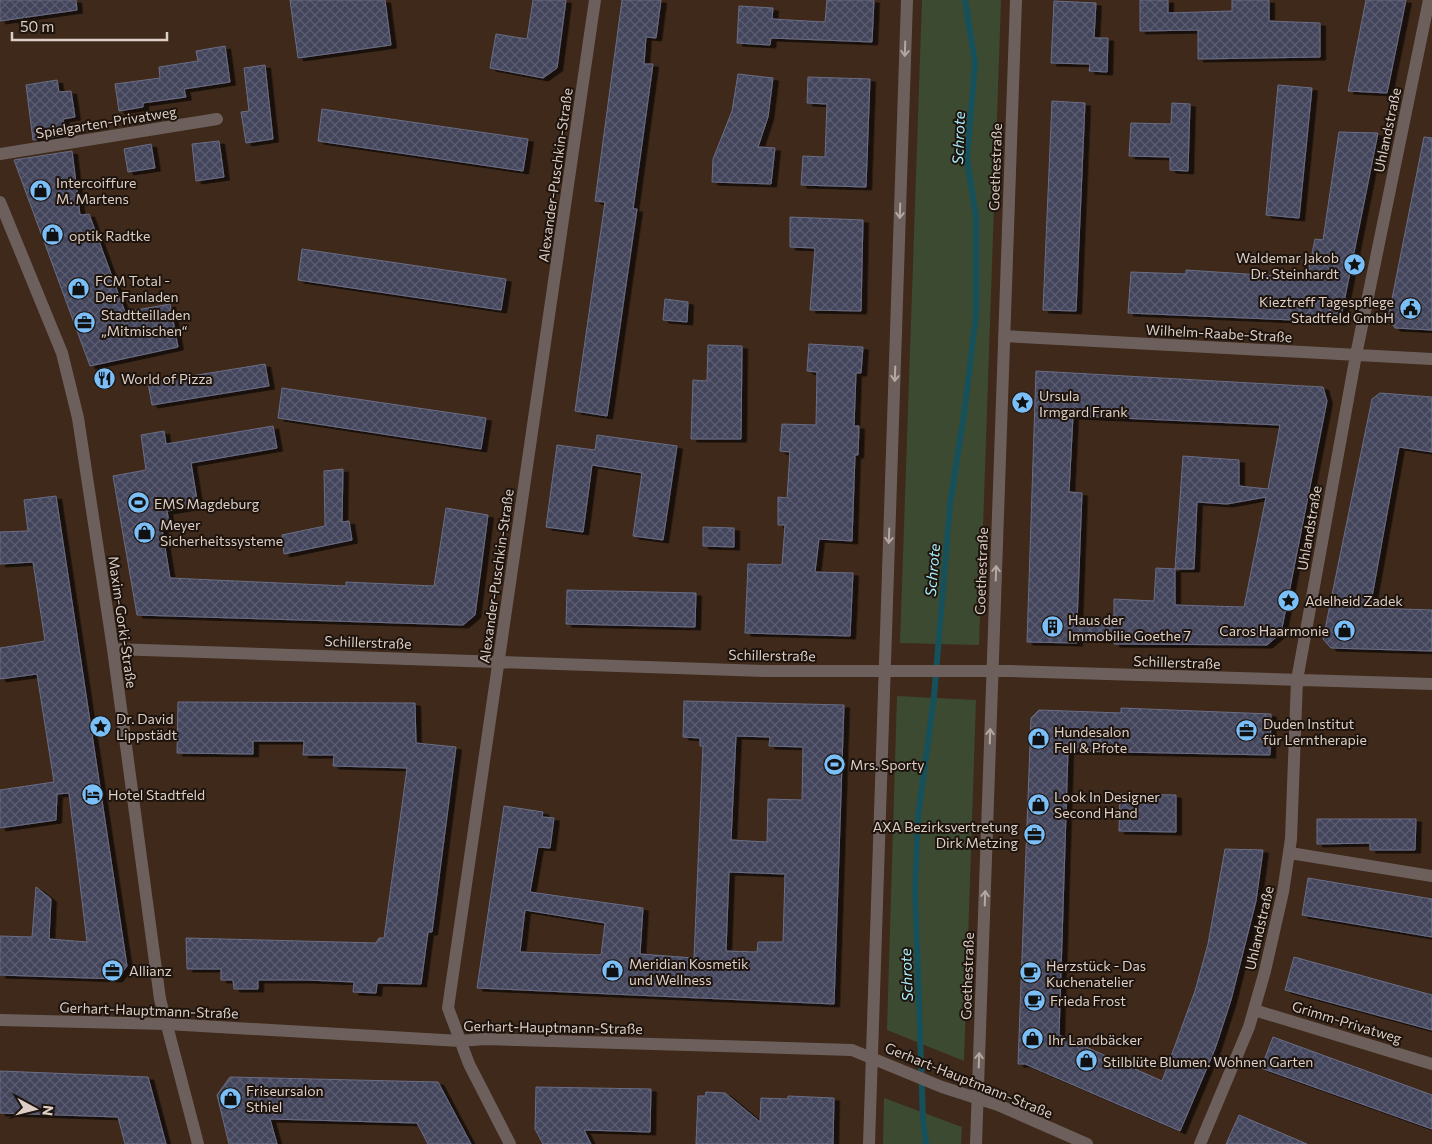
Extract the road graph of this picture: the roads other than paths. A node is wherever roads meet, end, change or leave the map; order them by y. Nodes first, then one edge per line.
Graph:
1 (595, 0) edge
2 (907, 0) edge
3 (1016, 0) edge
4 (1429, 0) edge
5 (217, 119) dead end
6 (0, 154) edge
7 (0, 202) edge
8 (1004, 336) junction
9 (1356, 355) junction
10 (1432, 360) edge
11 (112, 649) junction
12 (498, 661) junction
13 (884, 671) junction
14 (993, 672) junction
15 (1297, 680) junction
16 (1432, 684) edge
17 (1290, 853) junction
18 (1432, 876) edge
19 (1254, 1010) junction
20 (0, 1020) edge
21 (166, 1024) junction
22 (460, 1041) junction
23 (872, 1058) junction
24 (1432, 1064) edge
25 (977, 1099) junction
26 (198, 1144) edge
27 (510, 1144) edge
28 (869, 1144) edge
29 (976, 1144) edge
30 (1087, 1144) edge
31 (1200, 1144) edge

1 - 12 street, Alexander-Puschkin-Straße
2 -> 13 street
3 - 8 street, Goethestraße
4 - 9 street, Uhlandstraße
5 - 6 street, Spielgarten-Privatweg
7 - 11 street, Maxim-Gorki-Straße
8 - 9 street, Wilhelm-Raabe-Straße
14 -> 8 street, Goethestraße
9 - 10 street, Wilhelm-Raabe-Straße
9 - 15 street, Uhlandstraße
11 - 12 street, Schillerstraße
11 - 21 street, Maxim-Gorki-Straße
12 - 13 street, Schillerstraße
12 - 22 street, Alexander-Puschkin-Straße
13 - 14 street, Schillerstraße
13 - 23 street
14 - 15 street, Schillerstraße
25 -> 14 street, Goethestraße
15 - 16 street, Schillerstraße
15 - 17 street, Uhlandstraße
17 - 18 street
17 - 19 street, Uhlandstraße
19 - 24 street, Grimm-Privatweg
19 - 31 street, Uhlandstraße
20 - 21 street, Gerhart-Hauptmann-Straße
21 - 22 street, Gerhart-Hauptmann-Straße
21 - 26 street, Maxim-Gorki-Straße
22 - 23 street, Gerhart-Hauptmann-Straße
22 - 27 street, Alexander-Puschkin-Straße
23 - 25 street, Gerhart-Hauptmann-Straße
23 - 28 street
25 - 29 street, Goethestraße
25 - 30 street, Gerhart-Hauptmann-Straße

